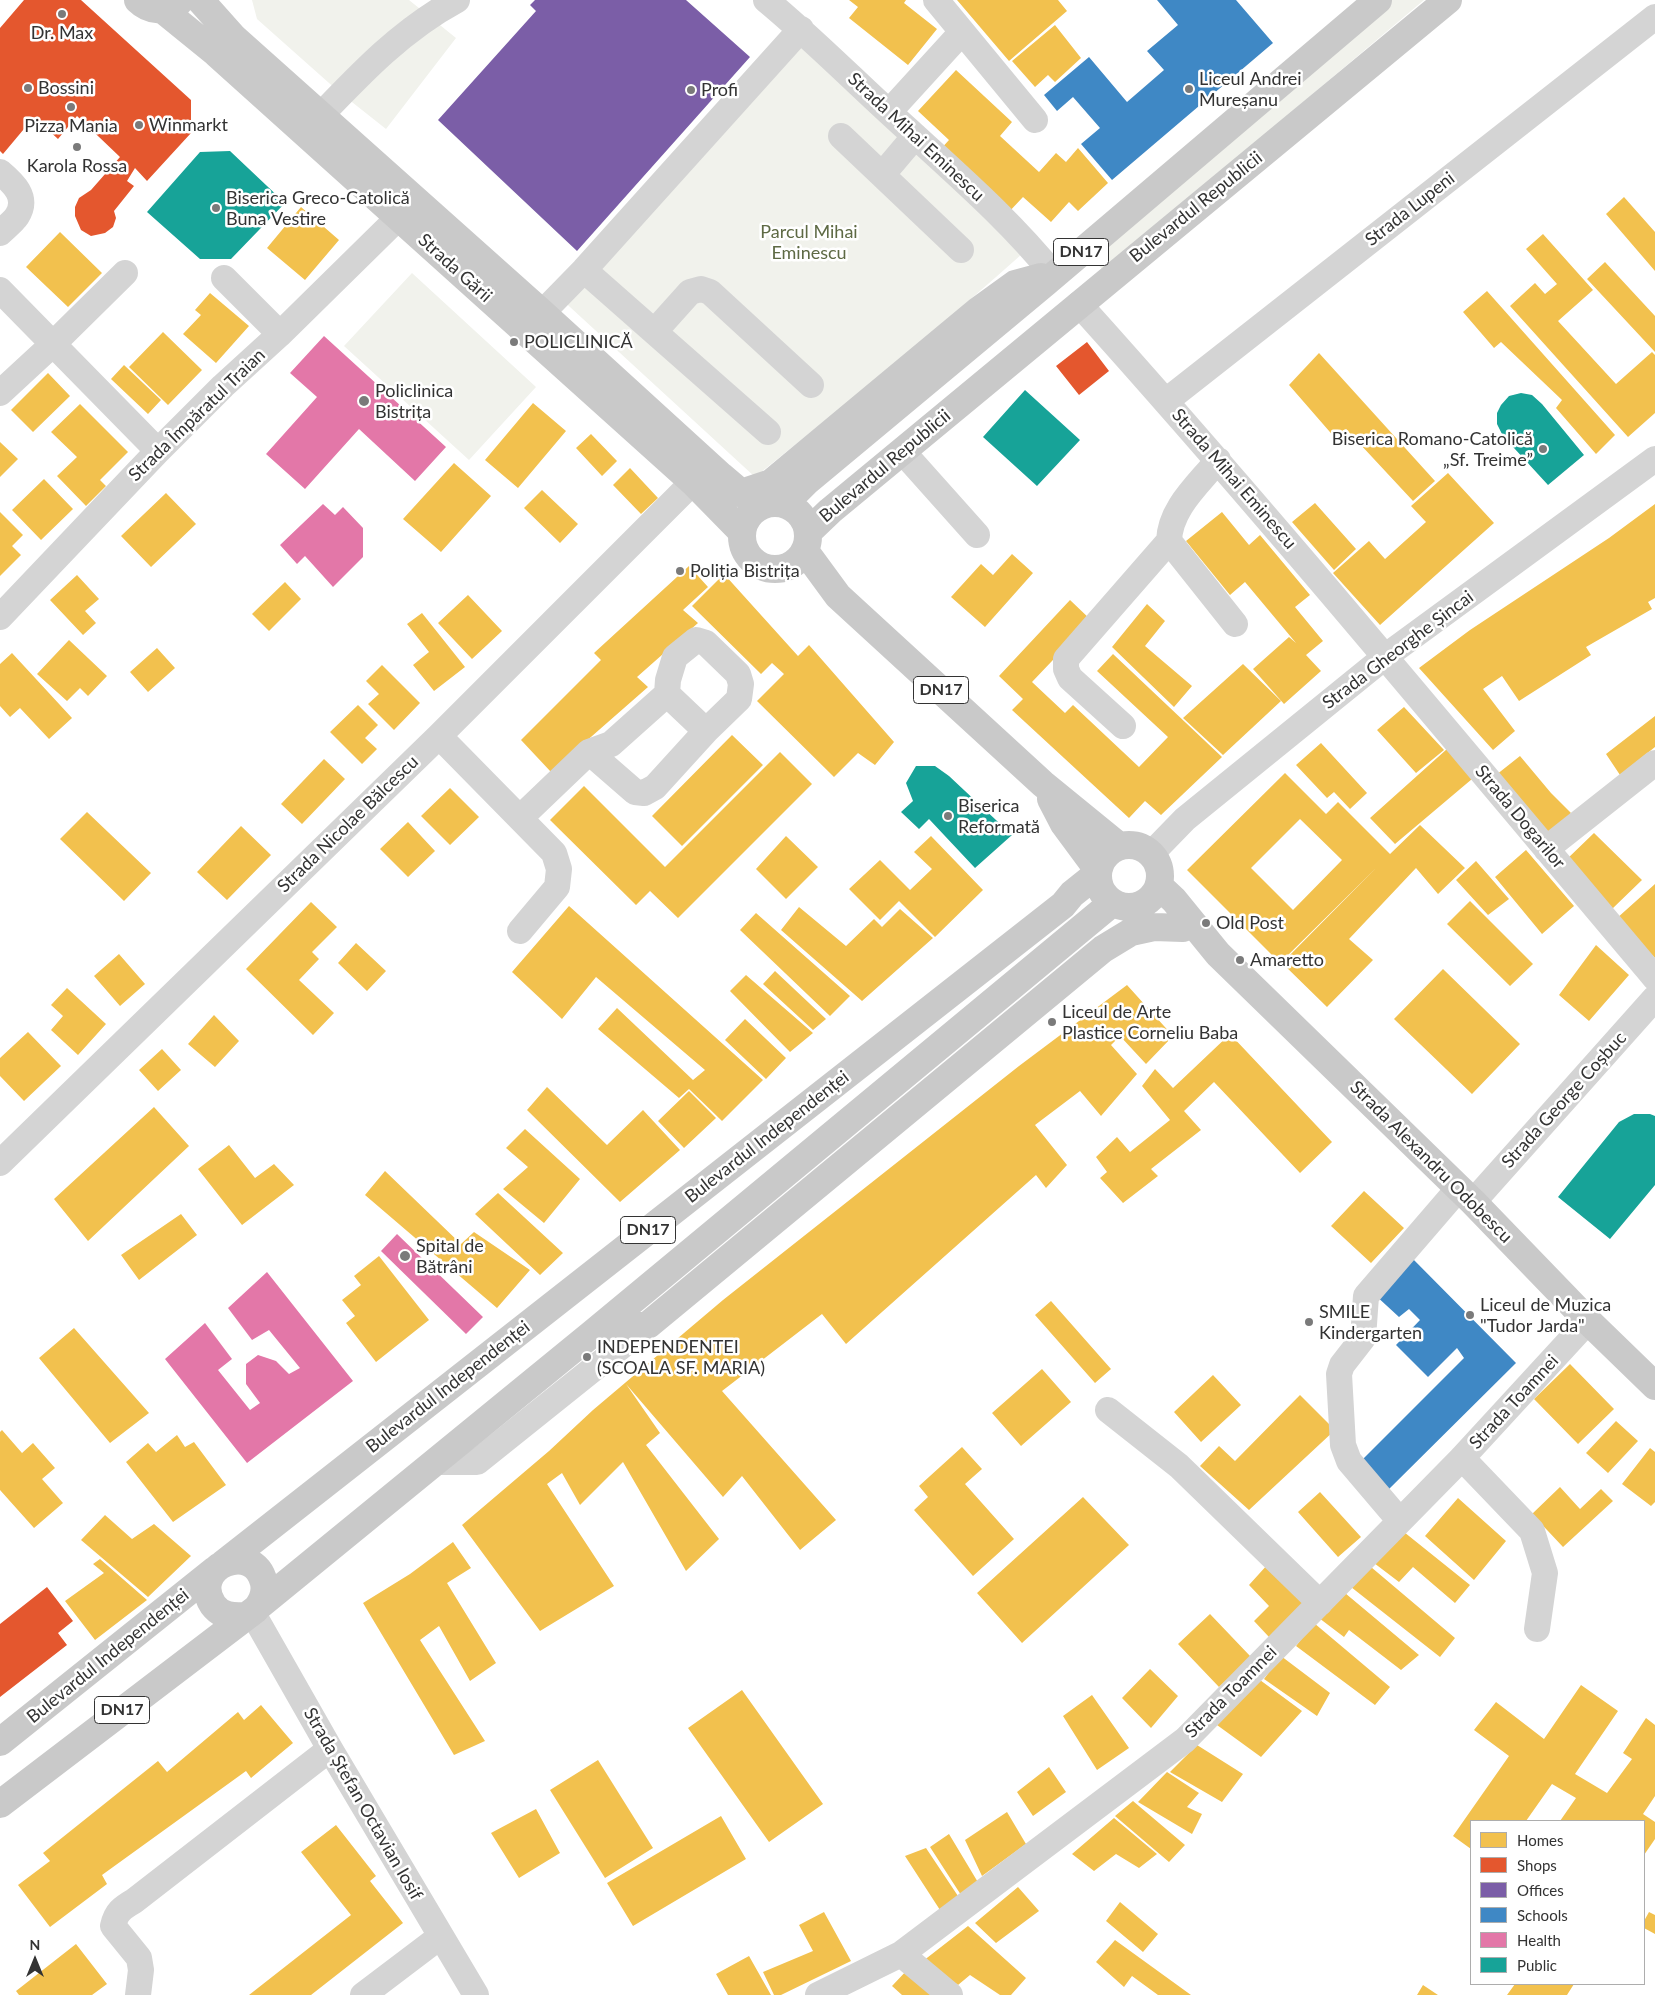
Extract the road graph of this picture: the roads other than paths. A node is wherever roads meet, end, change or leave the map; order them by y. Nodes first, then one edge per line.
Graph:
1 (138, 0) edge
2 (200, 0) edge
3 (457, 0) edge
4 (936, 0) edge
5 (1378, 0) edge
6 (1448, 0) edge
7 (772, 2) edge
8 (172, 5) edge
9 (1655, 17) edge
10 (801, 29) junction
11 (962, 32) junction
12 (889, 112) junction
13 (320, 116) junction
14 (1034, 120) dead end
15 (841, 136) dead end
16 (915, 136) junction
17 (0, 172) edge
18 (882, 175) junction
19 (399, 217) junction
20 (0, 233) edge
21 (961, 250) dead end
22 (584, 270) junction
23 (124, 273) dead end
24 (1054, 275) junction
25 (224, 278) dead end
26 (0, 290) edge
27 (1079, 304) junction
28 (542, 313) junction
29 (655, 331) junction
30 (280, 334) junction
31 (54, 344) junction
32 (811, 385) dead end
33 (0, 393) edge
34 (1166, 401) junction
35 (768, 432) dead end
36 (158, 451) junction
37 (902, 451) junction
38 (1655, 459) edge
39 (1218, 460) junction
40 (693, 482) junction
41 (762, 500) junction
42 (742, 532) junction
43 (977, 535) dead end
44 (1169, 541) junction
45 (802, 549) junction
46 (0, 617) edge
47 (1235, 624) dead end
48 (1386, 656) junction
49 (667, 694) junction
50 (1124, 726) dead end
51 (706, 731) junction
52 (439, 736) junction
53 (589, 752) junction
54 (1655, 763) edge
55 (1043, 784) junction
56 (520, 818) junction
57 (1064, 824) junction
58 (1118, 846) junction
59 (1546, 849) junction
60 (1151, 854) junction
61 (1098, 872) junction
62 (1072, 894) junction
63 (1152, 895) junction
64 (1112, 903) junction
65 (520, 931) dead end
66 (1194, 934) junction
67 (1655, 978) edge
68 (1655, 998) edge
69 (0, 1163) edge
70 (1466, 1195) junction
71 (1588, 1321) junction
72 (648, 1325) junction
73 (593, 1333) junction
74 (1655, 1386) edge
75 (1108, 1410) dead end
76 (1462, 1458) junction
77 (435, 1462) junction
78 (1400, 1521) junction
79 (219, 1567) junction
80 (1320, 1603) junction
81 (252, 1611) junction
82 (1537, 1630) dead end
83 (0, 1742) edge
84 (330, 1749) junction
85 (0, 1804) edge
86 (441, 1936) junction
87 (901, 1954) junction
88 (138, 1995) edge
89 (363, 1995) edge
90 (476, 1995) edge
91 (818, 1995) edge
92 (950, 1995) edge

1 - 8 main road, Strada Gării
2 - 13 main road, Strada Gării
3 - 13 street
4 - 11 street
5 - 24 main road, DN17
6 - 27 main road, Bulevardul Republicii / DN17
7 - 10 street, Strada Mihai Eminescu
8 - 19 main road, Strada Gării
9 - 34 street, Strada Lupeni
10 - 12 street, Strada Mihai Eminescu
10 - 22 street
11 - 12 street
11 - 14 street
12 - 16 street, Strada Mihai Eminescu
13 - 28 main road, Strada Gării
15 - 18 street
16 - 18 street
16 - 24 street, Strada Mihai Eminescu
17 - 20 street
18 - 21 street
19 - 30 street, Strada Împăratul Traian
19 - 40 main road, Strada Gării
22 - 28 street
22 - 29 street
23 - 31 street
24 - 41 main road, DN17
24 - 41 main road
25 - 30 street
26 - 31 street
27 - 34 street, Strada Mihai Eminescu
27 - 37 main road, Bulevardul Republicii / DN17
28 - 41 main road, Strada Gării
29 - 32 street
29 - 35 street
30 - 36 street, Strada Împăratul Traian
31 - 33 street
31 - 36 street
34 - 39 street, Strada Mihai Eminescu
36 - 46 street, Strada Împăratul Traian
37 - 43 street
37 - 45 main road, Bulevardul Republicii / DN17
38 - 48 street, Strada Gheorghe Șincai
39 - 44 street
39 - 48 street, Strada Mihai Eminescu
40 - 42 main road, Strada Gării
40 - 52 street, Strada Nicolae Bălcescu
41 - 42 main road
41 - 45 main road
42 - 45 main road
44 - 47 street
44 - 50 street
45 - 55 main road, DN17
48 - 59 street, Strada Dogarilor
48 - 60 street, Strada Gheorghe Șincai
49 - 51 street
49 - 51 street
49 - 53 street
51 - 53 street
52 - 56 street
52 - 69 street, Strada Nicolae Bălcescu
53 - 56 street
54 - 59 street
55 - 57 main road, DN17
55 - 58 main road, DN17
56 - 65 street
57 - 61 main road, DN17
57 - 62 main road
58 - 60 main road
58 - 61 main road, Bulevardul Independenței / DN17
59 - 67 street, Strada Dogarilor
60 - 63 main road
61 - 62 main road, Bulevardul Independenței / DN17
61 - 64 main road, DN17
62 - 79 main road, Bulevardul Independenței / DN17
63 - 64 main road
63 - 66 main road, Strada Alexandru Odobescu
64 - 73 main road, DN17
66 - 70 main road, Strada Alexandru Odobescu
66 - 72 main road
68 - 70 street, Strada George Coșbuc
70 - 71 main road, Strada Alexandru Odobescu
70 - 78 street, Strada George Coșbuc
71 - 74 main road, Strada Alexandru Odobescu
71 - 76 street, Strada Toamnei
72 - 73 main road
72 - 77 street
73 - 77 main road, DN17
75 - 80 street
76 - 78 street, Strada Toamnei
76 - 82 street
77 - 81 main road, DN17
78 - 80 street, Strada Toamnei
79 - 81 main road, Bulevardul Independenței
79 - 81 main road
79 - 83 main road, Bulevardul Independenței / DN17
80 - 87 street, Strada Toamnei
81 - 84 street, Strada Ștefan Octavian Iosif
81 - 85 main road, DN17
84 - 86 street, Strada Ștefan Octavian Iosif
84 - 88 street
86 - 89 street
86 - 90 street, Strada Ștefan Octavian Iosif
87 - 91 street, Strada Toamnei
87 - 92 street

